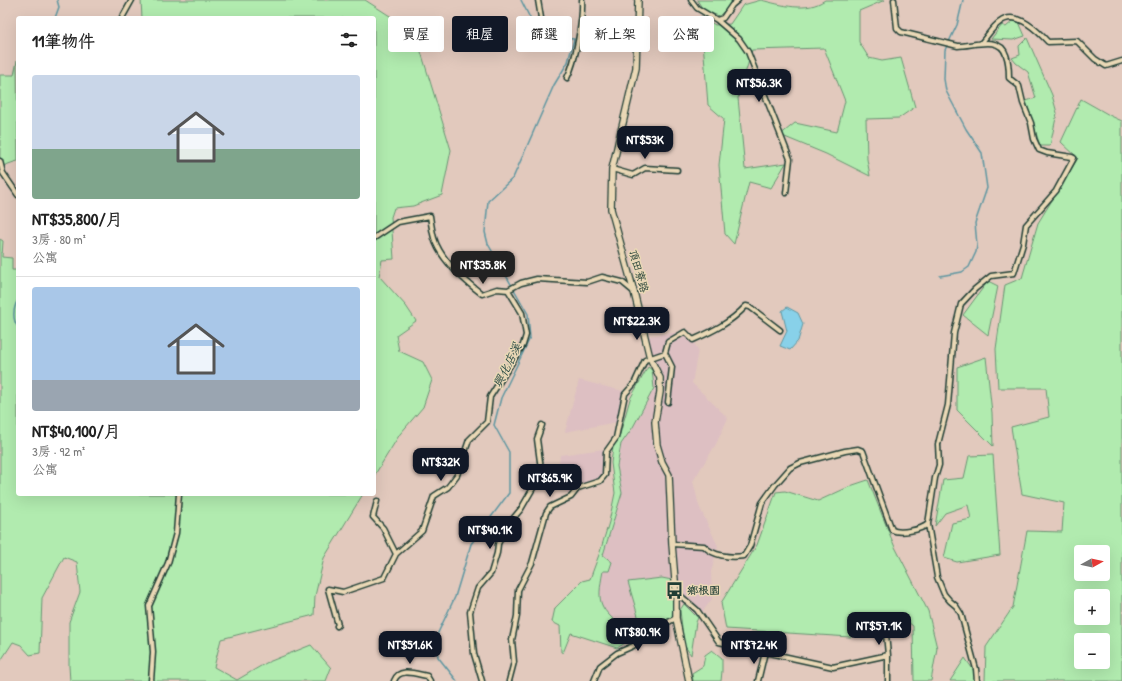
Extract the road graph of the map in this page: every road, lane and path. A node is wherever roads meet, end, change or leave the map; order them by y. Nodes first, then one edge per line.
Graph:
1 (132, 0) edge
2 (538, 0) edge
3 (582, 0) edge
4 (638, 0) edge
5 (690, 0) edge
6 (738, 0) edge
7 (894, 0) edge
8 (123, 16) edge
9 (541, 16) edge
10 (717, 20) junction
11 (981, 44) junction
12 (1122, 61) edge
13 (567, 78) dead end
14 (0, 161) edge
15 (612, 169) junction
16 (677, 170) dead end
17 (16, 192) edge
18 (786, 194) dead end
19 (376, 237) edge
20 (508, 290) junction
21 (634, 292) junction
22 (780, 330) dead end
23 (665, 353) junction
24 (650, 358) junction
25 (668, 402) dead end
26 (542, 425) dead end
27 (179, 496) edge
28 (377, 501) dead end
29 (928, 524) junction
30 (672, 544) junction
31 (396, 554) junction
32 (676, 592) junction
33 (676, 618) junction
34 (337, 626) dead end
35 (886, 634) dead end
36 (765, 652) junction
37 (888, 655) junction
38 (151, 681) edge
39 (394, 681) edge
40 (430, 681) edge
41 (482, 681) edge
42 (509, 681) edge
43 (594, 681) edge
44 (689, 681) edge
45 (758, 681) edge
46 (888, 681) edge
47 (977, 681) edge

1 - 8 street
2 - 9 street
3 - 13 street
4 - 15 street, 頂田寮路
5 - 10 street
6 - 10 street
7 - 11 street
10 - 18 street
11 - 12 street
11 - 29 street
14 - 17 street
15 - 16 street
15 - 21 street, 頂田寮路
19 - 20 street
20 - 21 street
20 - 31 street
21 - 24 street, 頂田寮路
22 - 23 street
23 - 24 street
23 - 25 street
24 - 30 street, 頂田寮路
24 - 42 street
26 - 41 street
27 - 38 street
28 - 31 street
29 - 30 street
29 - 47 street
30 - 32 street, 頂田寮路
31 - 34 street
32 - 33 street, 頂田寮路
32 - 36 street
33 - 43 street
33 - 44 street, 頂田寮路
35 - 37 street
36 - 37 street
36 - 45 street
37 - 46 street
39 - 40 street

